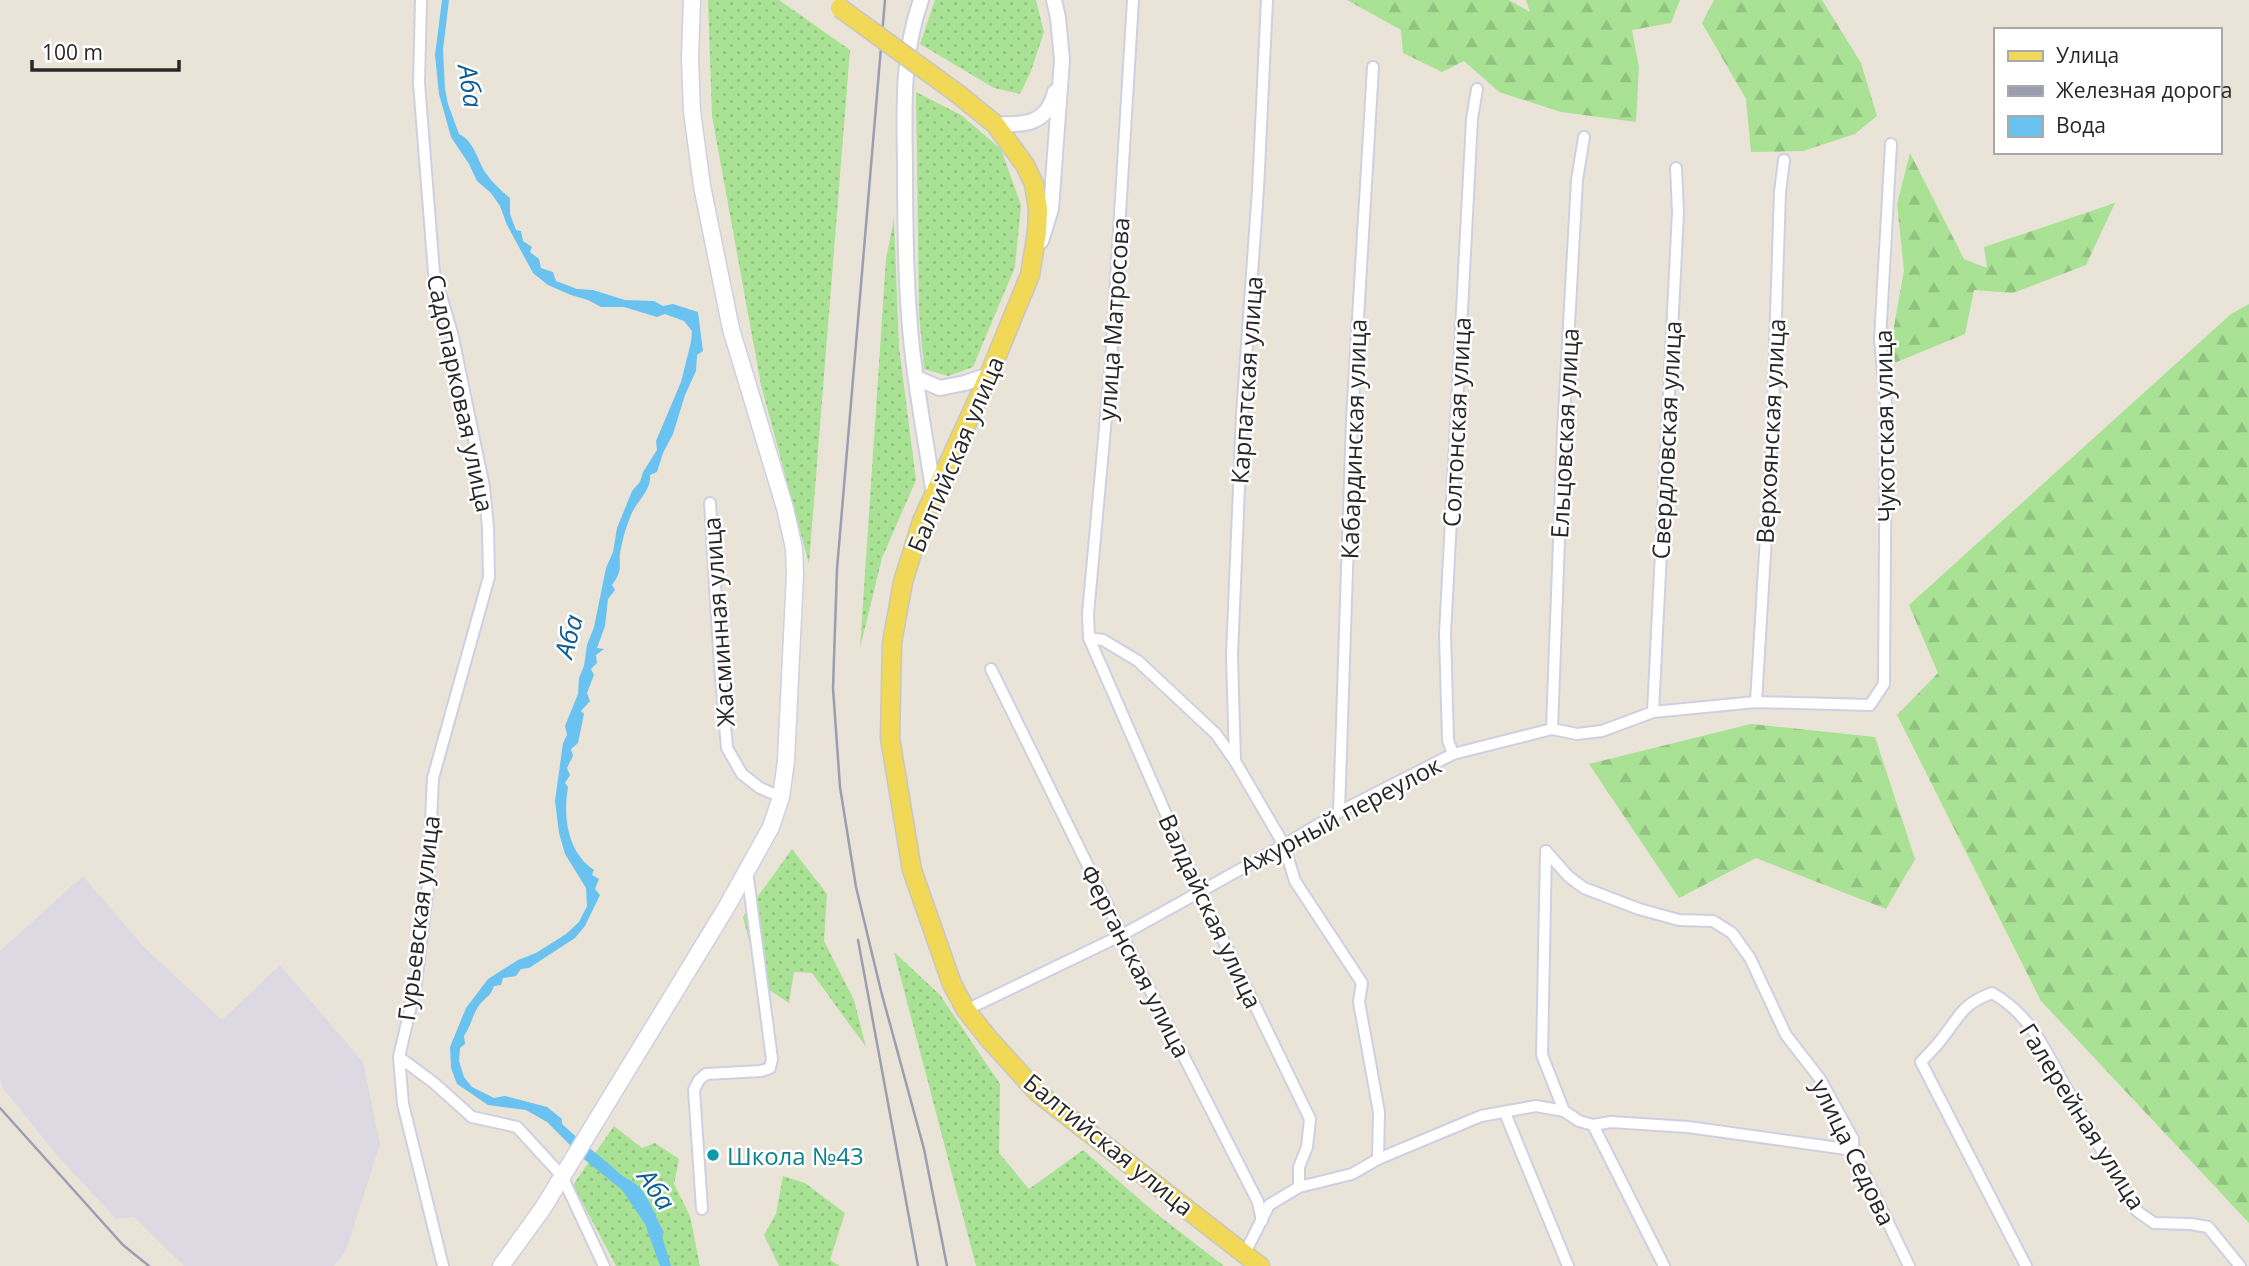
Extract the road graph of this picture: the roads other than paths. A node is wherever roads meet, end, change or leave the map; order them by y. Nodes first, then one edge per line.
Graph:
1 (421, 0) edge
2 (692, 0) edge
3 (921, 0) edge
4 (1054, 0) edge
5 (1133, 0) edge
6 (1267, 0) edge
7 (835, 4) edge
8 (1062, 60) junction
9 (1373, 67) dead end
10 (1477, 89) dead end
11 (996, 124) junction
12 (1584, 138) dead end
13 (1891, 144) dead end
14 (1784, 160) dead end
15 (1676, 168) dead end
16 (1031, 275) junction
17 (989, 375) junction
18 (916, 378) junction
19 (934, 495) junction
20 (710, 503) dead end
21 (1089, 638) junction
22 (991, 669) dead end
23 (1756, 702) junction
24 (1653, 712) junction
25 (1552, 729) junction
26 (1453, 754) junction
27 (1235, 761) junction
28 (433, 778) joint
29 (781, 797) junction
30 (1339, 812) junction
31 (1284, 845) junction
32 (747, 871) junction
33 (1200, 892) junction
34 (1122, 935) junction
35 (966, 1010) junction
36 (400, 1057) junction
37 (1564, 1111) junction
38 (1506, 1113) junction
39 (1593, 1125) junction
40 (1853, 1150) junction
41 (1378, 1159) junction
42 (564, 1172) junction
43 (1299, 1187) junction
44 (702, 1209) dead end
45 (1262, 1222) junction
46 (1245, 1253) junction
47 (598, 1264) edge
48 (443, 1266) edge
49 (501, 1266) edge
50 (1260, 1266) edge
51 (1568, 1266) edge
52 (1664, 1266) edge
53 (1909, 1266) edge
54 (2026, 1266) edge
55 (2240, 1266) edge

1 - 28 street, Садопарковая улица
2 - 29 main road
3 - 18 street
4 - 8 street
5 - 21 street, улица Матросова
6 - 27 street, Карпатская улица
7 - 11 main road, Балтийская улица, bridge
8 - 11 street
8 - 16 street
9 - 30 street, Кабардинская улица
10 - 26 street, Солтонская улица
11 - 16 main road, Балтийская улица
12 - 25 street, Ельцовская улица
13 - 23 street, Чукотская улица
14 - 23 street, Верхоянская улица
15 - 24 street, Свердловская улица
16 - 17 main road, Балтийская улица
17 - 18 street
17 - 19 main road, Балтийская улица
18 - 19 street
19 - 35 main road, Балтийская улица
20 - 29 street, Жасминная улица
21 - 27 street, Карпатская улица
21 - 33 street, Валдайская улица
22 - 34 street, Ферганская улица
23 - 24 street
24 - 25 street
25 - 26 street, Ажурный переулок
26 - 30 street, Ажурный переулок
27 - 31 street, Карпатская улица
28 - 36 street, Гурьевская улица
29 - 32 main road
30 - 31 street, Ажурный переулок
31 - 33 street, Ажурный переулок
31 - 41 street, Карпатская улица
32 - 42 main road
32 - 44 street
33 - 34 street, Ажурный переулок
33 - 43 street, Валдайская улица
34 - 35 street, Ажурный переулок
34 - 45 street, Ферганская улица
35 - 46 main road, Балтийская улица
36 - 42 street, Гурьевская улица
36 - 48 street, Гурьевская улица
37 - 38 street
37 - 39 street
37 - 40 street, улица Седова
38 - 41 street
38 - 51 street
39 - 40 street
39 - 52 street
40 - 53 street, улица Седова
41 - 43 street
42 - 47 street, Гурьевская улица
42 - 49 main road
43 - 45 street
45 - 46 street
46 - 50 main road, Балтийская улица
54 - 55 street, Галерейная улица

